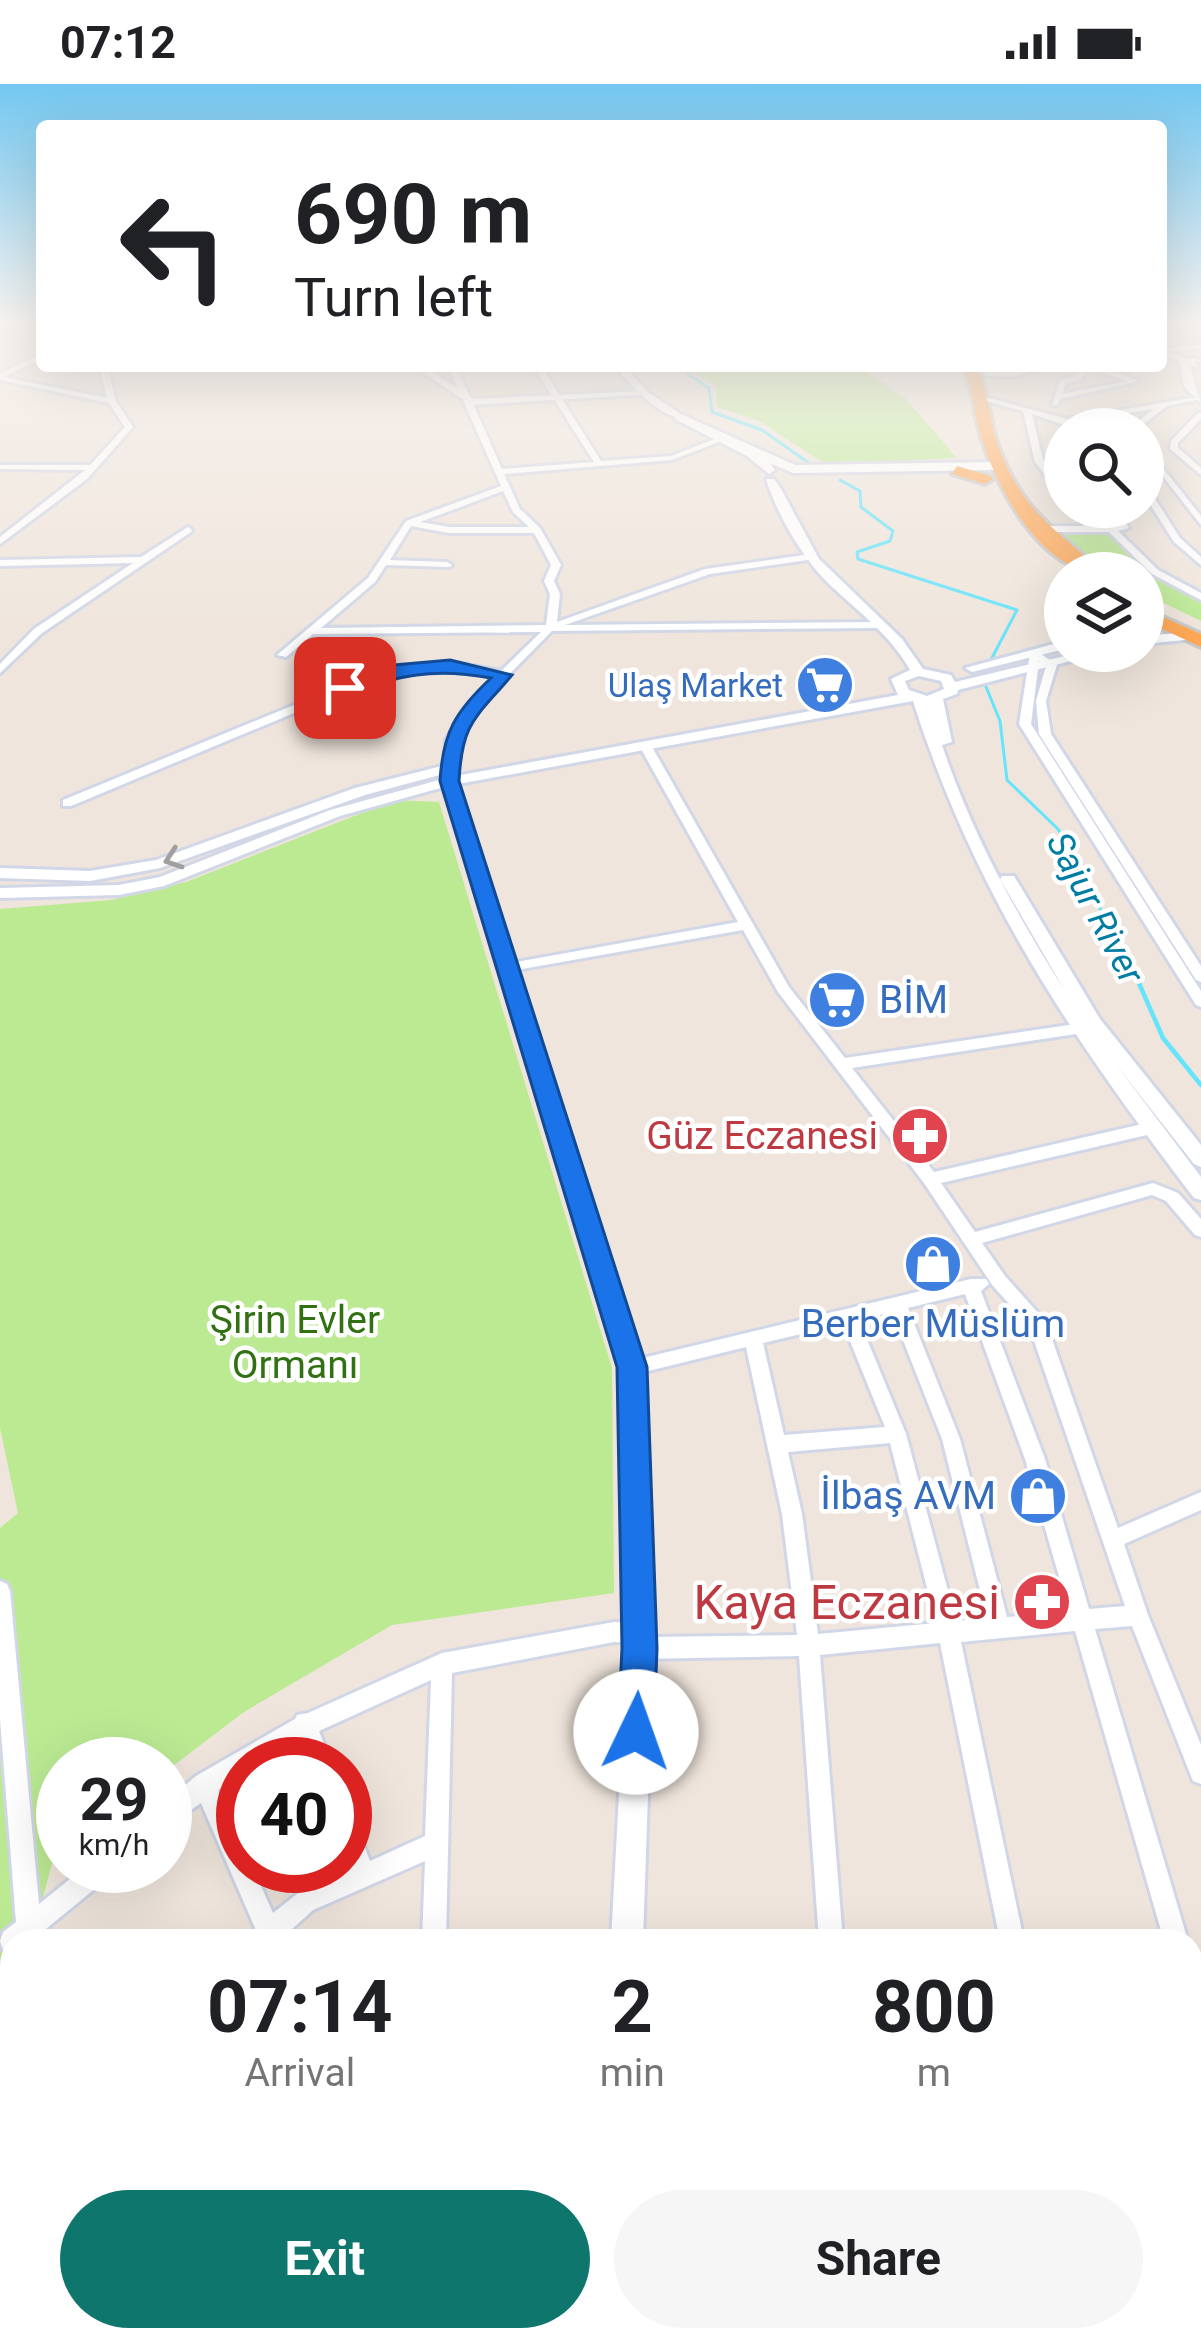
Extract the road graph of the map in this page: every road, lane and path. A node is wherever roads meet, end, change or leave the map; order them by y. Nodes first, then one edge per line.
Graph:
1 (128, 428) edge
2 (482, 428) edge
3 (574, 428) edge
4 (699, 428) edge
5 (702, 428) edge
6 (972, 428) edge
7 (984, 428) edge
8 (1031, 428) edge
9 (1189, 428) edge
10 (720, 440) junction
11 (1164, 443) edge
12 (1174, 443) junction
13 (1201, 456) edge
14 (1183, 458) junction
15 (1039, 462) junction
16 (1044, 462) edge
17 (599, 464) junction
18 (0, 467) edge
19 (92, 468) junction
20 (955, 468) joint
21 (987, 468) junction
22 (1044, 469) edge
23 (502, 472) junction
24 (1201, 472) edge
25 (770, 475) junction
26 (1164, 476) edge
27 (797, 477) junction
28 (507, 487) junction
29 (1164, 500) edge
30 (1179, 501) junction
31 (1201, 502) edge
32 (1164, 516) edge
33 (1201, 522) edge
34 (409, 523) junction
35 (1126, 528) edge
36 (1038, 529) junction
37 (1090, 529) joint
38 (1111, 529) junction
39 (188, 530) dead end
40 (537, 530) junction
41 (0, 541) edge
42 (1047, 552) edge
43 (1067, 552) edge
44 (1189, 552) junction
45 (812, 557) junction
46 (145, 560) junction
47 (382, 562) junction
48 (1201, 562) edge
49 (0, 563) edge
50 (447, 566) dead end
51 (1201, 597) edge
52 (1164, 613) edge
53 (1164, 623) edge
54 (877, 626) junction
55 (551, 627) junction
56 (309, 631) junction
57 (1198, 635) edge
58 (1164, 638) edge
59 (1044, 651) edge
60 (1035, 653) junction
61 (282, 655) dead end
62 (1044, 659) edge
63 (1044, 667) edge
64 (998, 669) junction
65 (0, 670) edge
66 (1033, 670) junction
67 (1050, 672) edge
68 (930, 673) junction
69 (504, 675) junction
70 (969, 676) junction
71 (952, 687) junction
72 (1028, 691) junction
73 (916, 696) junction
74 (646, 747) junction
75 (450, 775) junction
76 (67, 803) dead end
77 (0, 873) edge
78 (0, 893) edge
79 (745, 925) junction
80 (505, 968) junction
81 (1201, 977) edge
82 (1201, 1002) edge
83 (1076, 1029) junction
84 (841, 1064) junction
85 (1150, 1128) junction
86 (1201, 1160) edge
87 (930, 1179) junction
88 (1201, 1192) edge
89 (1201, 1230) edge
90 (973, 1239) junction
91 (999, 1281) junction
92 (970, 1286) junction
93 (896, 1304) junction
94 (848, 1316) junction
95 (753, 1340) junction
96 (632, 1367) junction
97 (897, 1434) junction
98 (776, 1444) junction
99 (1201, 1501) edge
100 (1114, 1539) junction
101 (0, 1592) edge
102 (1138, 1615) junction
103 (1077, 1619) junction
104 (1000, 1625) junction
105 (948, 1629) junction
106 (640, 1640) junction
107 (809, 1645) junction
108 (442, 1664) junction
109 (304, 1723) junction
110 (310, 1737) edge
111 (1201, 1773) edge
112 (203, 1784) junction
113 (192, 1793) edge
114 (437, 1844) junction
115 (372, 1872) edge
116 (73, 1893) edge
117 (325, 1893) edge
118 (19, 1929) edge
119 (31, 1929) edge
120 (261, 1929) edge
121 (273, 1929) edge
122 (434, 1929) edge
123 (628, 1929) edge
124 (830, 1929) edge
125 (1010, 1929) edge
126 (1172, 1929) edge

1 - 19 street
2 - 23 street
3 - 17 street
4 - 10 main road
5 - 27 main road
6 - 21 highway
7 - 21 highway
8 - 15 street
9 - 12 street
10 - 17 street
10 - 25 main road
11 - 12 street
12 - 14 street
13 - 14 street
14 - 24 street
15 - 16 street
15 - 22 street
17 - 23 street
18 - 19 street
19 - 41 street
20 - 21 highway
20 - 27 main road
21 - 36 highway
21 - 42 highway
23 - 28 street
25 - 27 main road
25 - 45 street
26 - 30 street
27 - 68 street
28 - 34 street
28 - 40 street
29 - 30 street
30 - 31 street
30 - 33 street
30 - 44 street
32 - 44 street
34 - 40 street
34 - 47 street
35 - 38 street
36 - 37 street
36 - 43 highway
37 - 38 street
38 - 51 street
39 - 46 street
40 - 55 street
44 - 48 street
45 - 54 street
45 - 55 street
46 - 49 street
46 - 65 street
47 - 50 street
47 - 56 street
52 - 57 highway
53 - 57 highway
54 - 55 street
54 - 68 street
55 - 56 street
55 - 69 street
56 - 61 street
57 - 58 street
59 - 60 street
60 - 62 street
60 - 64 street
60 - 66 street
63 - 66 street
64 - 66 street
64 - 70 street
64 - 72 street
66 - 72 street
67 - 81 street
68 - 70 street
68 - 71 street
68 - 73 street
69 - 75 street
69 - 76 street
70 - 71 street
71 - 73 street
72 - 82 street
73 - 74 street
73 - 75 street
73 - 83 street
73 - 86 street
74 - 75 street
74 - 79 street
75 -> 77 street
75 - 78 street
75 - 80 street
79 - 80 street
79 - 84 street
80 - 96 street
83 - 84 street
83 - 85 street
84 - 87 street
85 - 87 street
85 - 88 street
87 - 90 street
89 - 90 street
90 - 91 street
91 - 92 street
91 - 100 street
92 - 93 street
92 - 103 street
93 - 94 street
93 - 104 street
94 - 95 street
94 - 97 street
95 - 96 street
95 - 98 street
96 - 106 street
97 - 98 street
97 - 105 street
98 - 107 street
99 - 100 street
100 - 102 street
101 - 118 street
102 - 103 street
102 - 111 street
103 - 104 street
103 - 126 street
104 - 105 street
105 - 107 street
105 - 125 street
106 - 107 street
106 - 108 street
106 - 123 street
107 - 124 street
108 - 109 street
108 - 114 street
109 - 110 street
109 - 112 street
112 - 113 street
112 - 120 street
114 - 115 street
114 - 122 street
116 - 119 street
117 - 121 street

